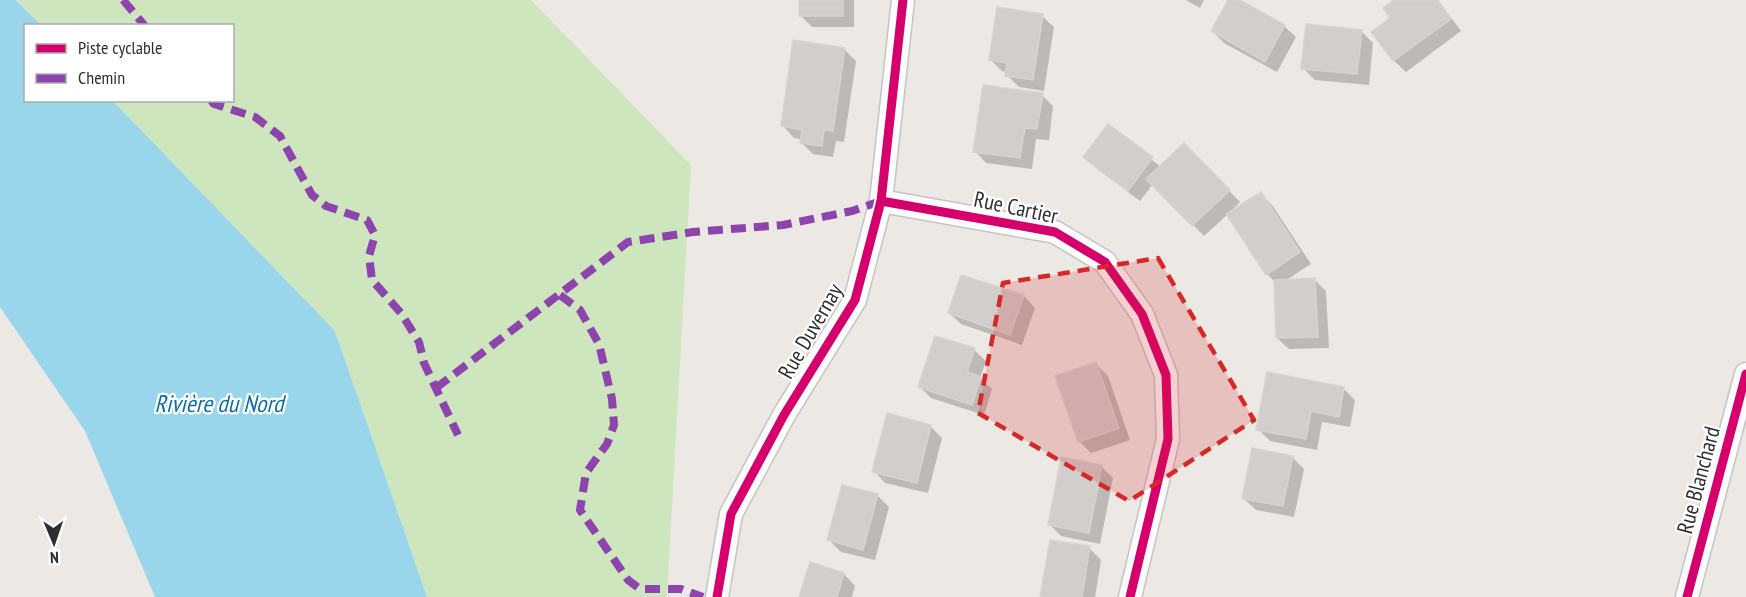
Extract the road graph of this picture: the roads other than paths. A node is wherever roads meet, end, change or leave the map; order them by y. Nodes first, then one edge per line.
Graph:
1 (903, 0) edge
2 (881, 201) junction
3 (1746, 374) edge
4 (717, 597) edge
5 (1130, 597) edge
6 (1687, 597) edge

1 - 2 street, Rue Duvernay
2 - 4 street, Rue Duvernay
2 - 5 street, Rue Cartier
3 - 6 street, Rue Blanchard

